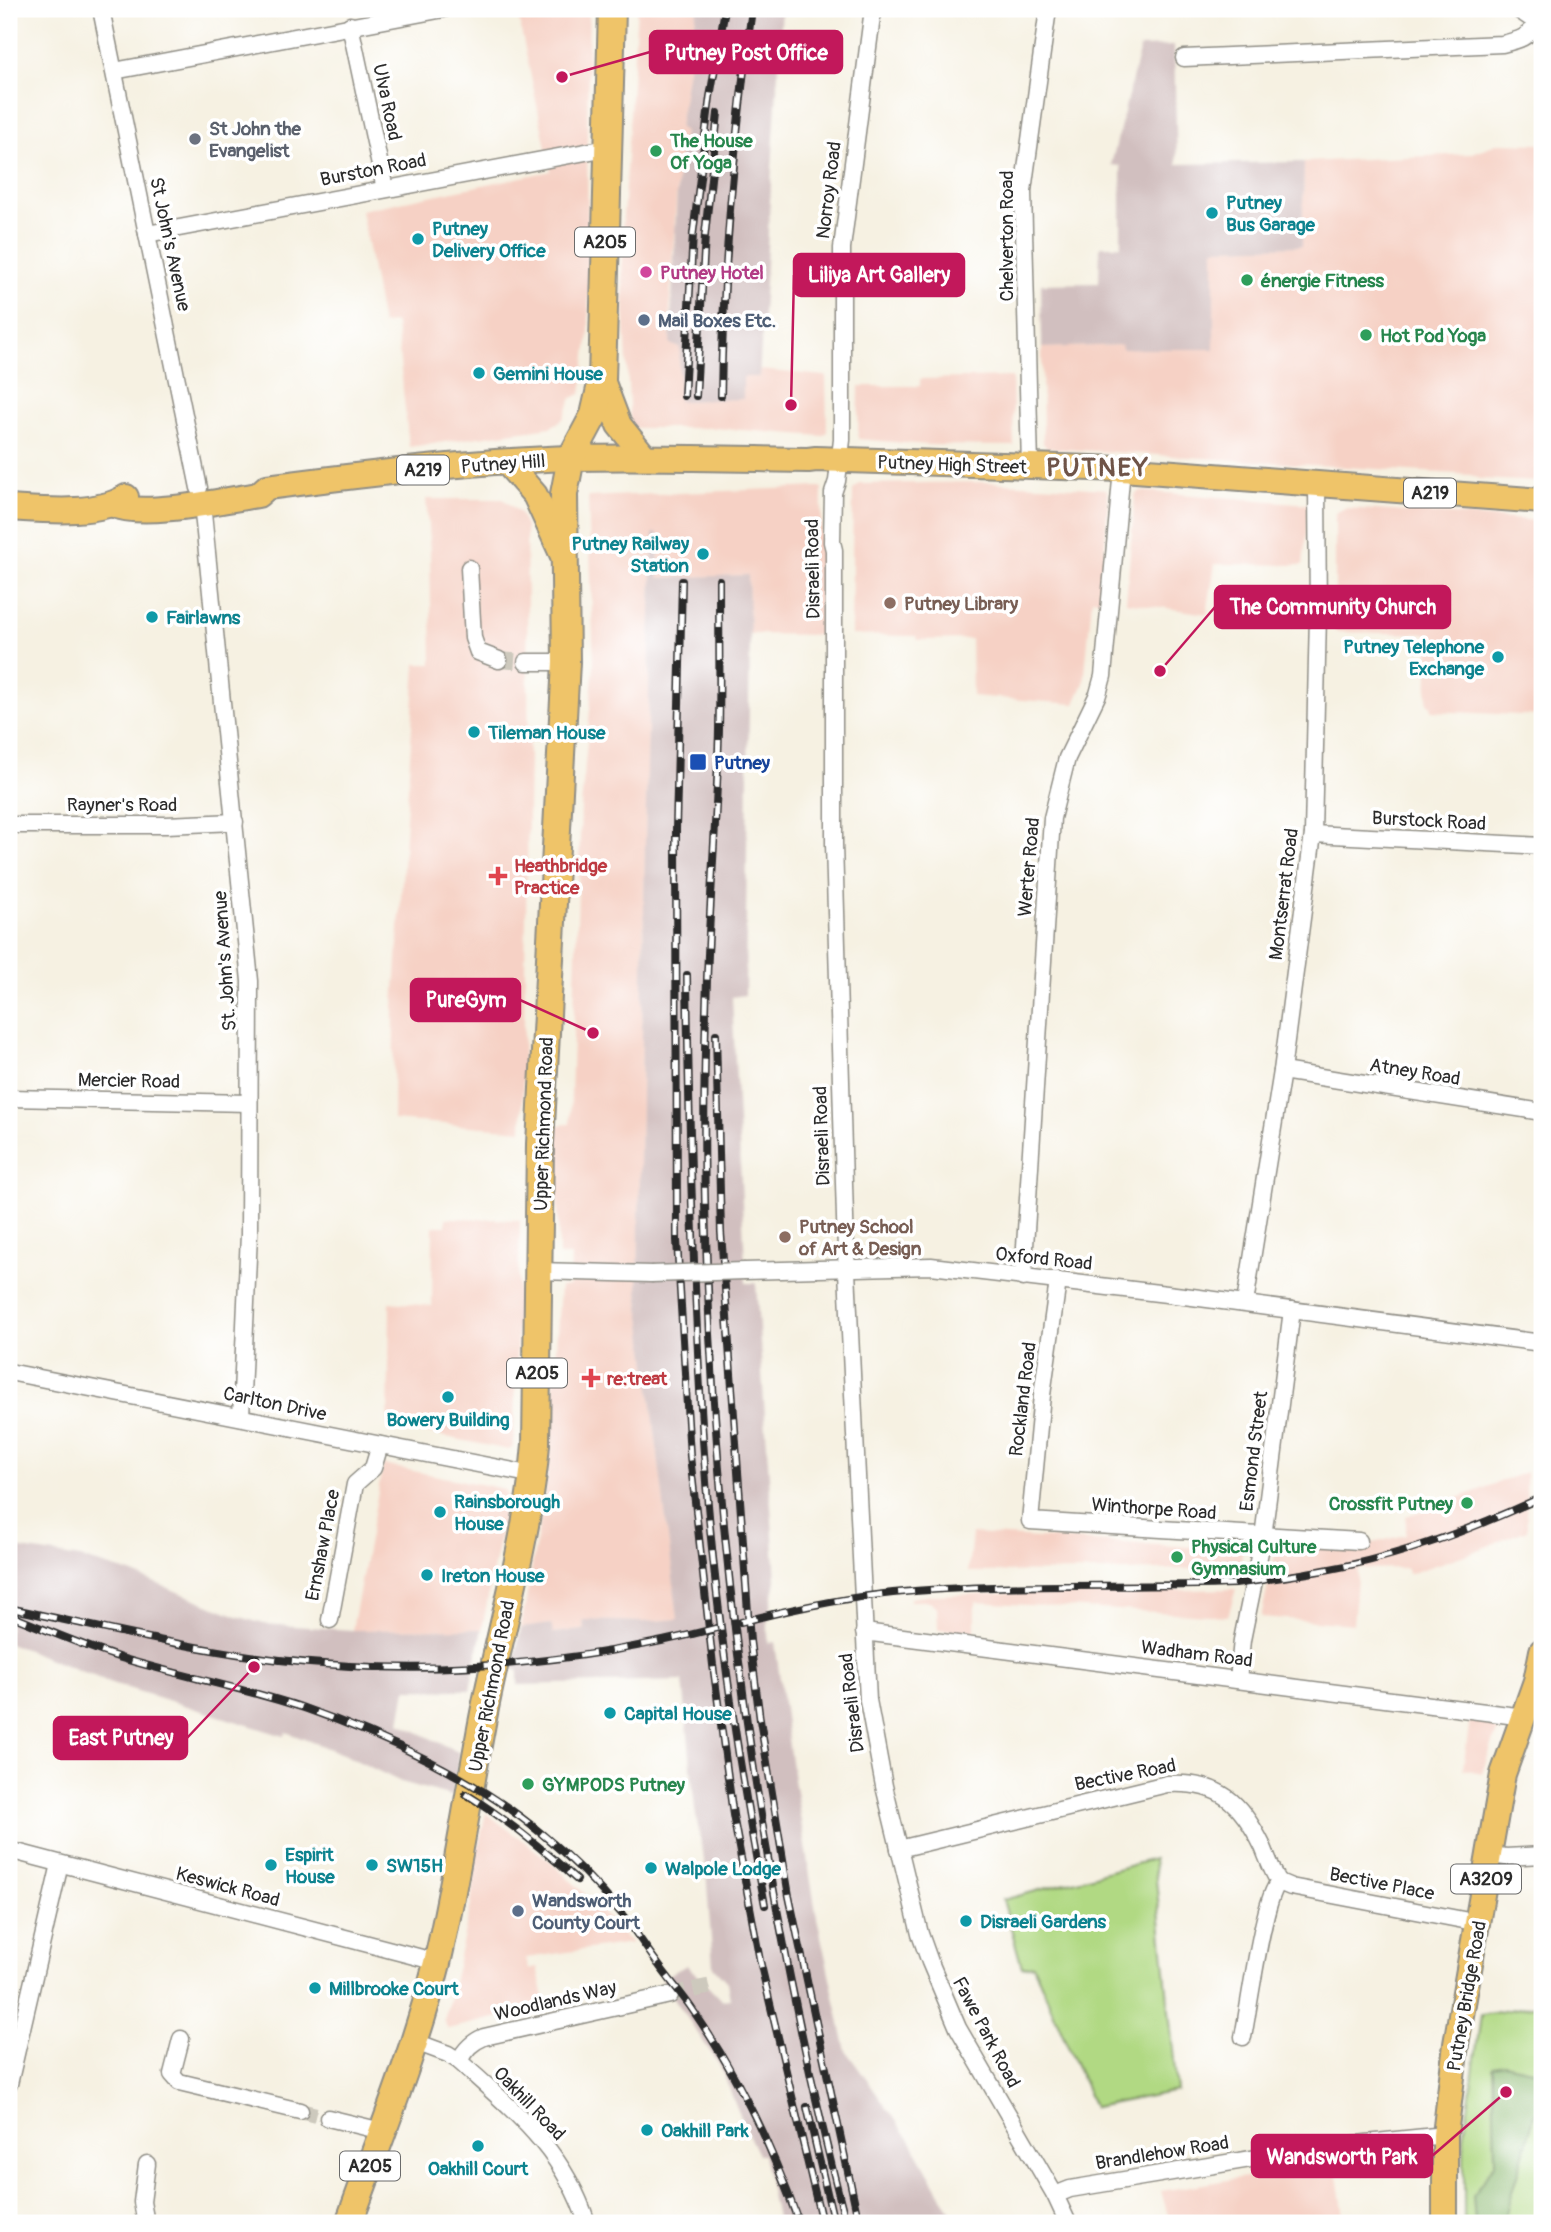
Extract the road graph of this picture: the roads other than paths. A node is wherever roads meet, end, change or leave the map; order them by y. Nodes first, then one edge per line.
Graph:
1 (101, 9) edge
2 (444, 9) edge
3 (612, 9) edge
4 (873, 9) edge
5 (1048, 9) edge
6 (1517, 9) edge
7 (403, 12) edge
8 (350, 25) junction
9 (1540, 25) edge
10 (1184, 58) dead end
11 (114, 71) junction
12 (607, 148) junction
13 (384, 188) junction
14 (147, 234) junction
15 (602, 380) junction
16 (645, 457) junction
17 (571, 458) junction
18 (839, 461) junction
19 (507, 463) junction
20 (1030, 466) junction
21 (1122, 469) junction
22 (1317, 485) junction
23 (200, 496) junction
24 (1542, 501) edge
25 (9, 508) edge
26 (563, 556) junction
27 (469, 568) dead end
28 (499, 660) tunnel mouth
29 (526, 662) tunnel mouth
30 (566, 663) junction
31 (235, 822) junction
32 (9, 825) edge
33 (1313, 834) junction
34 (1542, 846) edge
35 (1283, 1071) junction
36 (9, 1098) edge
37 (249, 1103) junction
38 (1542, 1112) edge
39 (847, 1268) junction
40 (538, 1271) junction
41 (1023, 1278) junction
42 (1058, 1281) junction
43 (1245, 1303) junction
44 (1292, 1310) junction
45 (1542, 1343) edge
46 (9, 1372) edge
47 (241, 1417) junction
48 (380, 1445) junction
49 (534, 1475) junction
50 (1030, 1521) joint
51 (1263, 1537) junction
52 (1359, 1541) dead end
53 (330, 1620) dead end
54 (864, 1632) junction
55 (1542, 1651) edge
56 (1238, 1680) junction
57 (1524, 1717) junction
58 (899, 1849) junction
59 (9, 1850) edge
60 (1490, 1855) junction
61 (1542, 1856) edge
62 (60, 1864) junction
63 (1279, 1882) junction
64 (1479, 1923) junction
65 (437, 1962) junction
66 (670, 1995) tunnel mouth
67 (1243, 2037) dead end
68 (181, 2039) dead end
69 (413, 2041) junction
70 (459, 2061) junction
71 (9, 2084) edge
72 (300, 2111) tunnel mouth
73 (328, 2118) tunnel mouth
74 (382, 2131) junction
75 (1445, 2135) junction
76 (147, 2164) dead end
77 (1055, 2195) junction
78 (146, 2223) edge
79 (349, 2223) edge
80 (587, 2223) edge
81 (1068, 2223) edge
82 (1445, 2223) edge

1 - 11 street, St John's Avenue
2 - 7 street
3 - 12 highway, Upper Richmond Road / A205
4 - 18 street, Norroy Road
5 - 20 street, Chelverton Road
6 - 9 street
7 - 8 street
8 - 11 street
8 - 13 street, Ulva Road
9 - 10 street
11 - 14 street, St John's Avenue
12 - 13 street, Burston Road
12 - 15 highway, Upper Richmond Road / A205
13 - 14 street, Burston Road
14 - 23 street, St John's Avenue
15 - 16 main road
15 - 17 highway, Upper Richmond Road / A205
16 - 17 main road, Putney High Street / A219
16 - 18 main road, Putney High Street / A219
17 - 19 main road, Putney Hill / A219
17 - 26 highway, Upper Richmond Road / A205
18 - 20 main road, Putney High Street / A219
18 - 39 street, Disraeli Road
19 - 23 main road, Putney Hill / A219
19 - 26 main road
20 - 21 main road, Putney High Street / A219
21 - 22 main road, Putney High Street / A219
21 - 41 street, Werter Road
22 - 24 main road, Putney High Street / A219
22 - 33 street, Montserrat Road
23 - 25 main road, Putney Hill / A219
23 - 31 street, St. John's Avenue
26 - 30 highway, Upper Richmond Road / A205
27 - 28 street
29 - 30 street
30 - 40 highway, Upper Richmond Road / A205
31 - 32 street, Rayner's Road
31 - 37 street, St. John's Avenue
33 - 34 street, Burstock Road
33 - 35 street, Montserrat Road
35 - 38 street, Atney Road
35 - 43 street, Montserrat Road
36 - 37 street, Mercier Road
37 - 47 street, St. John's Avenue
39 - 40 street, Oxford Road, bridge
39 - 41 street, Oxford Road
39 - 54 street, Disraeli Road
40 - 49 highway, Upper Richmond Road / A205
41 - 42 street, Oxford Road
42 - 43 street, Oxford Road
42 - 50 street, Rockland Road
43 - 44 street, Oxford Road
44 - 45 street, Oxford Road
44 - 51 street, Esmond Street
46 - 47 street, Carlton Drive
47 - 48 street, Carlton Drive
48 - 49 street, Carlton Drive
48 - 53 street, Ernshaw Place
49 - 65 highway, Upper Richmond Road / A205
50 - 51 street, Winthorpe Road
51 - 52 street, Winthorpe Road
51 - 56 street, Esmond Street
54 - 56 street, Wadham Road
54 - 58 street, Disraeli Road
55 - 57 main road, Putney Bridge Road / A3209
56 - 57 street, Wadham Road
57 - 60 main road, Putney Bridge Road / A3209
58 - 63 street, Bective Road
58 - 77 street, Fawe Park Road
59 - 62 street, Keswick Road
60 - 61 street
60 - 64 main road, Putney Bridge Road / A3209
62 - 65 street, Keswick Road
62 - 71 street
63 - 64 street, Bective Place
63 - 67 street
64 - 75 main road, Putney Bridge Road / A3209
65 - 69 highway, Upper Richmond Road / A205
66 - 70 street, Woodlands Way
68 - 72 street
69 - 70 street, Oakhill Road
69 - 74 highway, Upper Richmond Road / A205
70 - 80 street, Oakhill Road
73 - 74 street
74 - 79 highway, Upper Richmond Road / A205
75 - 77 street, Brandlehow Road
75 - 82 main road, Putney Bridge Road / A3209
76 - 78 street
77 - 81 street, Fawe Park Road

